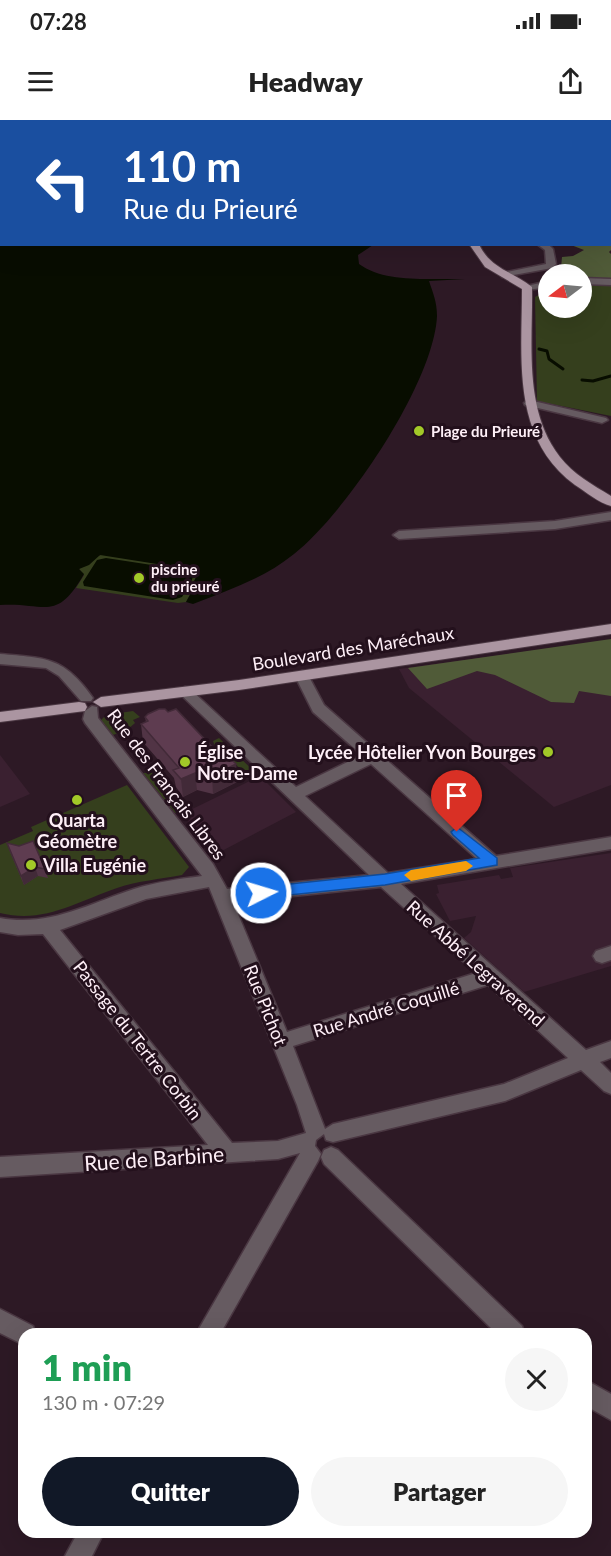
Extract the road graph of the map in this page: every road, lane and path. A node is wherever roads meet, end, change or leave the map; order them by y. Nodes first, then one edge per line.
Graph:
1 (475, 246) edge
2 (544, 246) edge
3 (505, 275) junction
4 (592, 281) edge
5 (611, 282) edge
6 (538, 286) edge
7 (527, 287) junction
8 (529, 403) junction
9 (602, 420) dead end
10 (611, 502) edge
11 (611, 516) edge
12 (399, 535) dead end
13 (611, 629) edge
14 (0, 659) edge
15 (302, 676) junction
16 (185, 692) junction
17 (94, 704) junction
18 (0, 717) edge
19 (374, 756) junction
20 (295, 795) junction
21 (611, 843) edge
22 (492, 862) junction
23 (385, 880) junction
24 (218, 888) junction
25 (0, 925) edge
26 (48, 927) junction
27 (491, 976) junction
28 (281, 1042) junction
29 (611, 1049) edge
30 (584, 1061) junction
31 (609, 1079) edge
32 (320, 1143) junction
33 (227, 1153) junction
34 (0, 1167) edge
35 (0, 1320) edge
36 (211, 1328) edge
37 (508, 1328) edge
38 (18, 1330) edge
39 (592, 1396) edge
40 (611, 1408) edge
41 (88, 1538) edge
42 (78, 1556) edge

1 - 3 main road
2 - 3 street
3 - 7 main road
4 - 5 street
6 - 7 street
7 - 8 main road
8 - 9 street
8 - 10 main road
11 - 12 street
13 - 15 main road, Boulevard des Maréchaux
14 - 17 street
15 - 16 main road, Boulevard des Maréchaux
15 - 19 street
16 - 17 main road, Boulevard des Maréchaux
16 - 20 street, Rue Abbé Legraverend
17 - 18 main road, Boulevard des Maréchaux
17 - 24 street, Rue des Français Libres
19 - 20 street
19 - 22 street
20 - 23 street, Rue Abbé Legraverend
21 - 22 street
22 - 23 street
23 - 24 street
23 - 27 street, Rue Abbé Legraverend
24 - 26 street
24 - 28 street, Rue Pichot
25 - 26 street
26 - 33 street, Passage du Tertre Corbin
27 - 28 street, Rue André Coquillé
27 - 30 street, Rue Abbé Legraverend
28 - 32 street, Rue Pichot
29 - 30 street, Rue de Barbine
30 - 31 street, Rue Abbé Legraverend
30 - 32 street, Rue de Barbine
32 - 33 street, Rue de Barbine
32 - 36 street
32 - 37 street, Rue Pichot
33 - 34 street, Rue de Barbine
35 - 38 street
39 - 40 street
41 - 42 street

